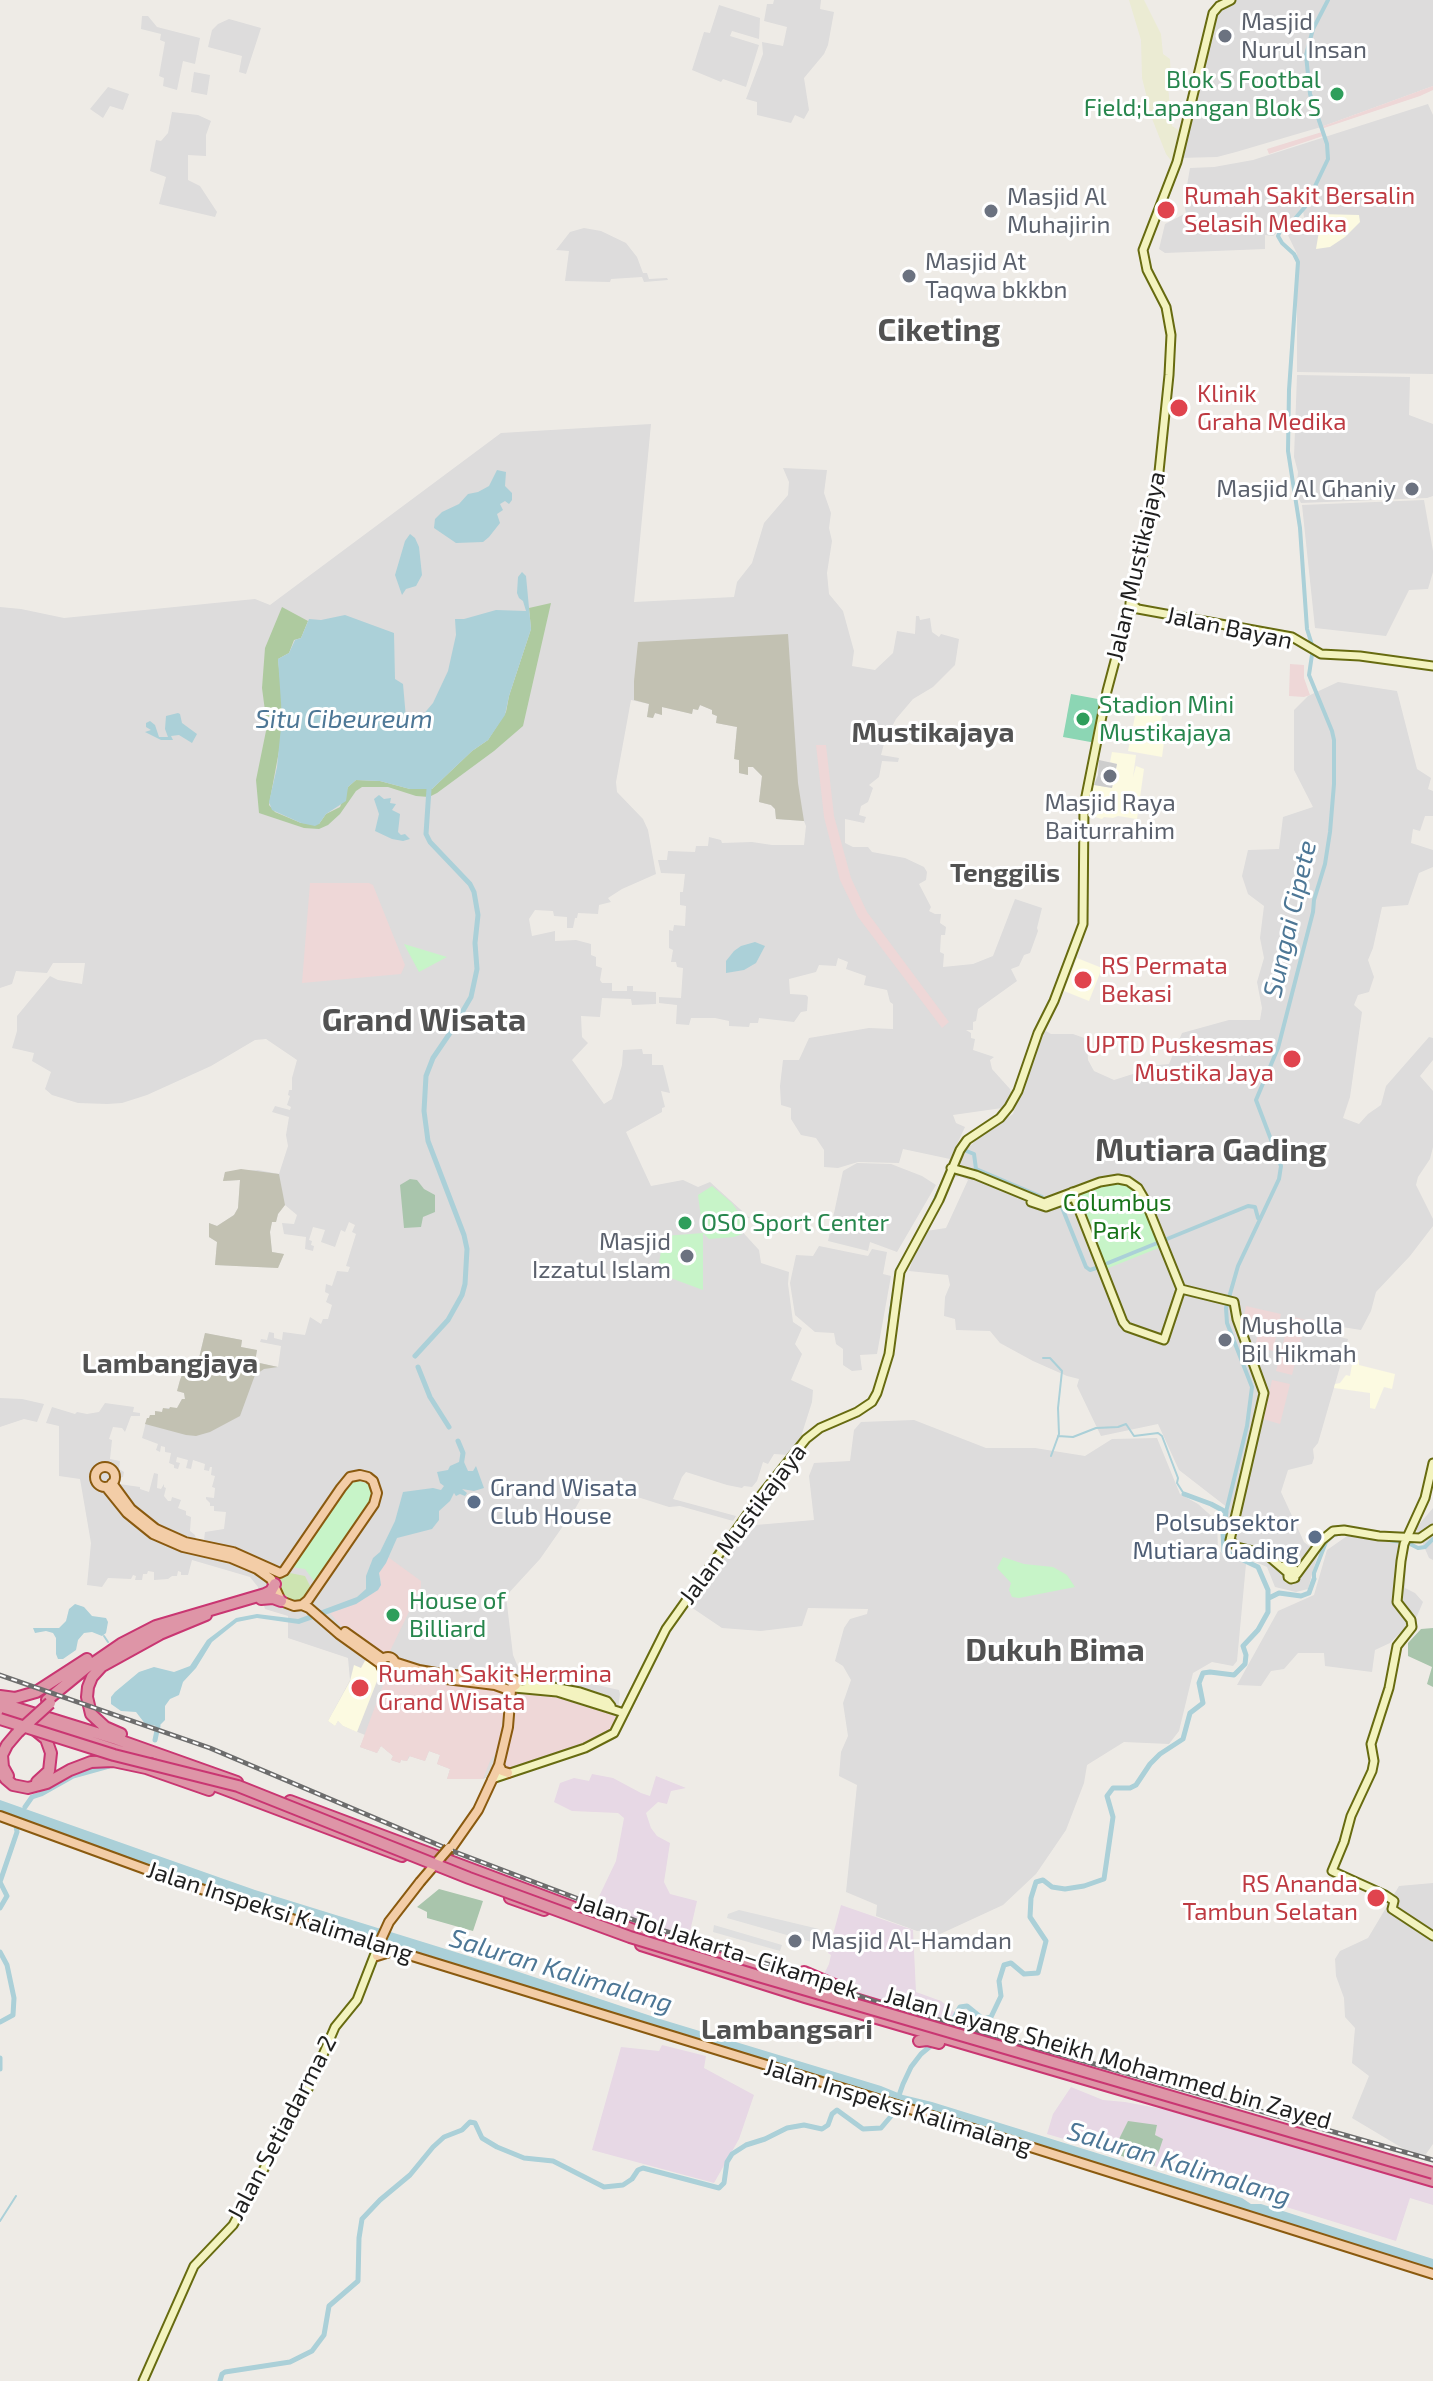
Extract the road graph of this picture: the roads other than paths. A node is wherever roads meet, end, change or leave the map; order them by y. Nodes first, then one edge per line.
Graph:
1 (1231, 0) edge
2 (1130, 603) junction
3 (1138, 609) junction
4 (1126, 615) junction
5 (1433, 666) edge
6 (951, 1168) junction
7 (1075, 1193) junction
8 (1181, 1289) junction
9 (1433, 1463) edge
10 (1433, 1529) edge
11 (1406, 1540) junction
12 (275, 1584) junction
13 (281, 1601) junction
14 (305, 1603) junction
15 (201, 1614) junction
16 (513, 1686) junction
17 (0, 1696) edge
18 (0, 1703) edge
19 (624, 1713) junction
20 (0, 1718) edge
21 (17, 1731) junction
22 (0, 1749) edge
23 (499, 1765) junction
24 (196, 1766) junction
25 (0, 1771) edge
26 (508, 1773) junction
27 (492, 1778) junction
28 (0, 1816) edge
29 (344, 1835) junction
30 (580, 1910) junction
31 (1433, 1936) edge
32 (702, 1942) dead end
33 (379, 1949) junction
34 (658, 1951) junction
35 (804, 1972) dead end
36 (880, 2006) junction
37 (816, 2007) dead end
38 (943, 2036) junction
39 (919, 2041) dead end
40 (1433, 2175) edge
41 (1433, 2274) edge
42 (143, 2381) edge

1 - 2 main road, Jalan Mustikajaya
2 - 3 main road, Jalan Bayan
2 - 4 main road, Jalan Mustikajaya
3 - 4 main road, Jalan Bayan
3 - 5 main road, Jalan Bayan
4 - 6 main road, Jalan Mustikajaya
6 - 7 main road
6 - 19 main road, Jalan Mustikajaya
7 - 8 main road
7 - 8 main road
8 - 11 main road
9 - 11 main road
10 - 11 main road
11 - 31 main road
12 - 13 main road
12 - 14 main road
12 - 15 highway
13 - 14 main road
13 - 15 highway
14 - 16 main road
15 - 17 highway
15 - 21 highway, bridge
15 - 24 highway
16 - 19 main road
16 - 23 main road
16 - 27 main road
18 - 24 highway, Jalan Tol Jakarta–Cikampek
19 - 26 main road, Jalan Mustikajaya
20 - 21 highway
20 - 29 highway, Jalan Tol Jakarta–Cikampek
20 - 40 highway, Jalan Layang Sheikh Mohammed bin Zayed, bridge
21 - 22 highway
23 - 26 main road
23 - 27 main road
24 - 30 highway, Jalan Tol Jakarta–Cikampek
25 - 29 highway
26 - 27 main road, Jalan Mustikajaya
27 - 33 main road, Jalan Setiadarma 2, bridge
28 - 33 main road, Jalan Inspeksi Kalimalang
29 - 34 highway, Jalan Tol Jakarta–Cikampek
30 - 32 highway
30 - 36 highway, Jalan Tol Jakarta–Cikampek
33 - 41 main road, Jalan Inspeksi Kalimalang
33 - 42 main road, Jalan Setiadarma 2
34 - 37 highway
34 - 38 highway, Jalan Tol Jakarta–Cikampek
35 - 36 highway
36 - 38 highway, Jalan Tol Jakarta–Cikampek
38 - 39 highway
38 - 40 highway, Jalan Tol Jakarta–Cikampek
38 - 40 highway, Jalan Tol Jakarta–Cikampek

